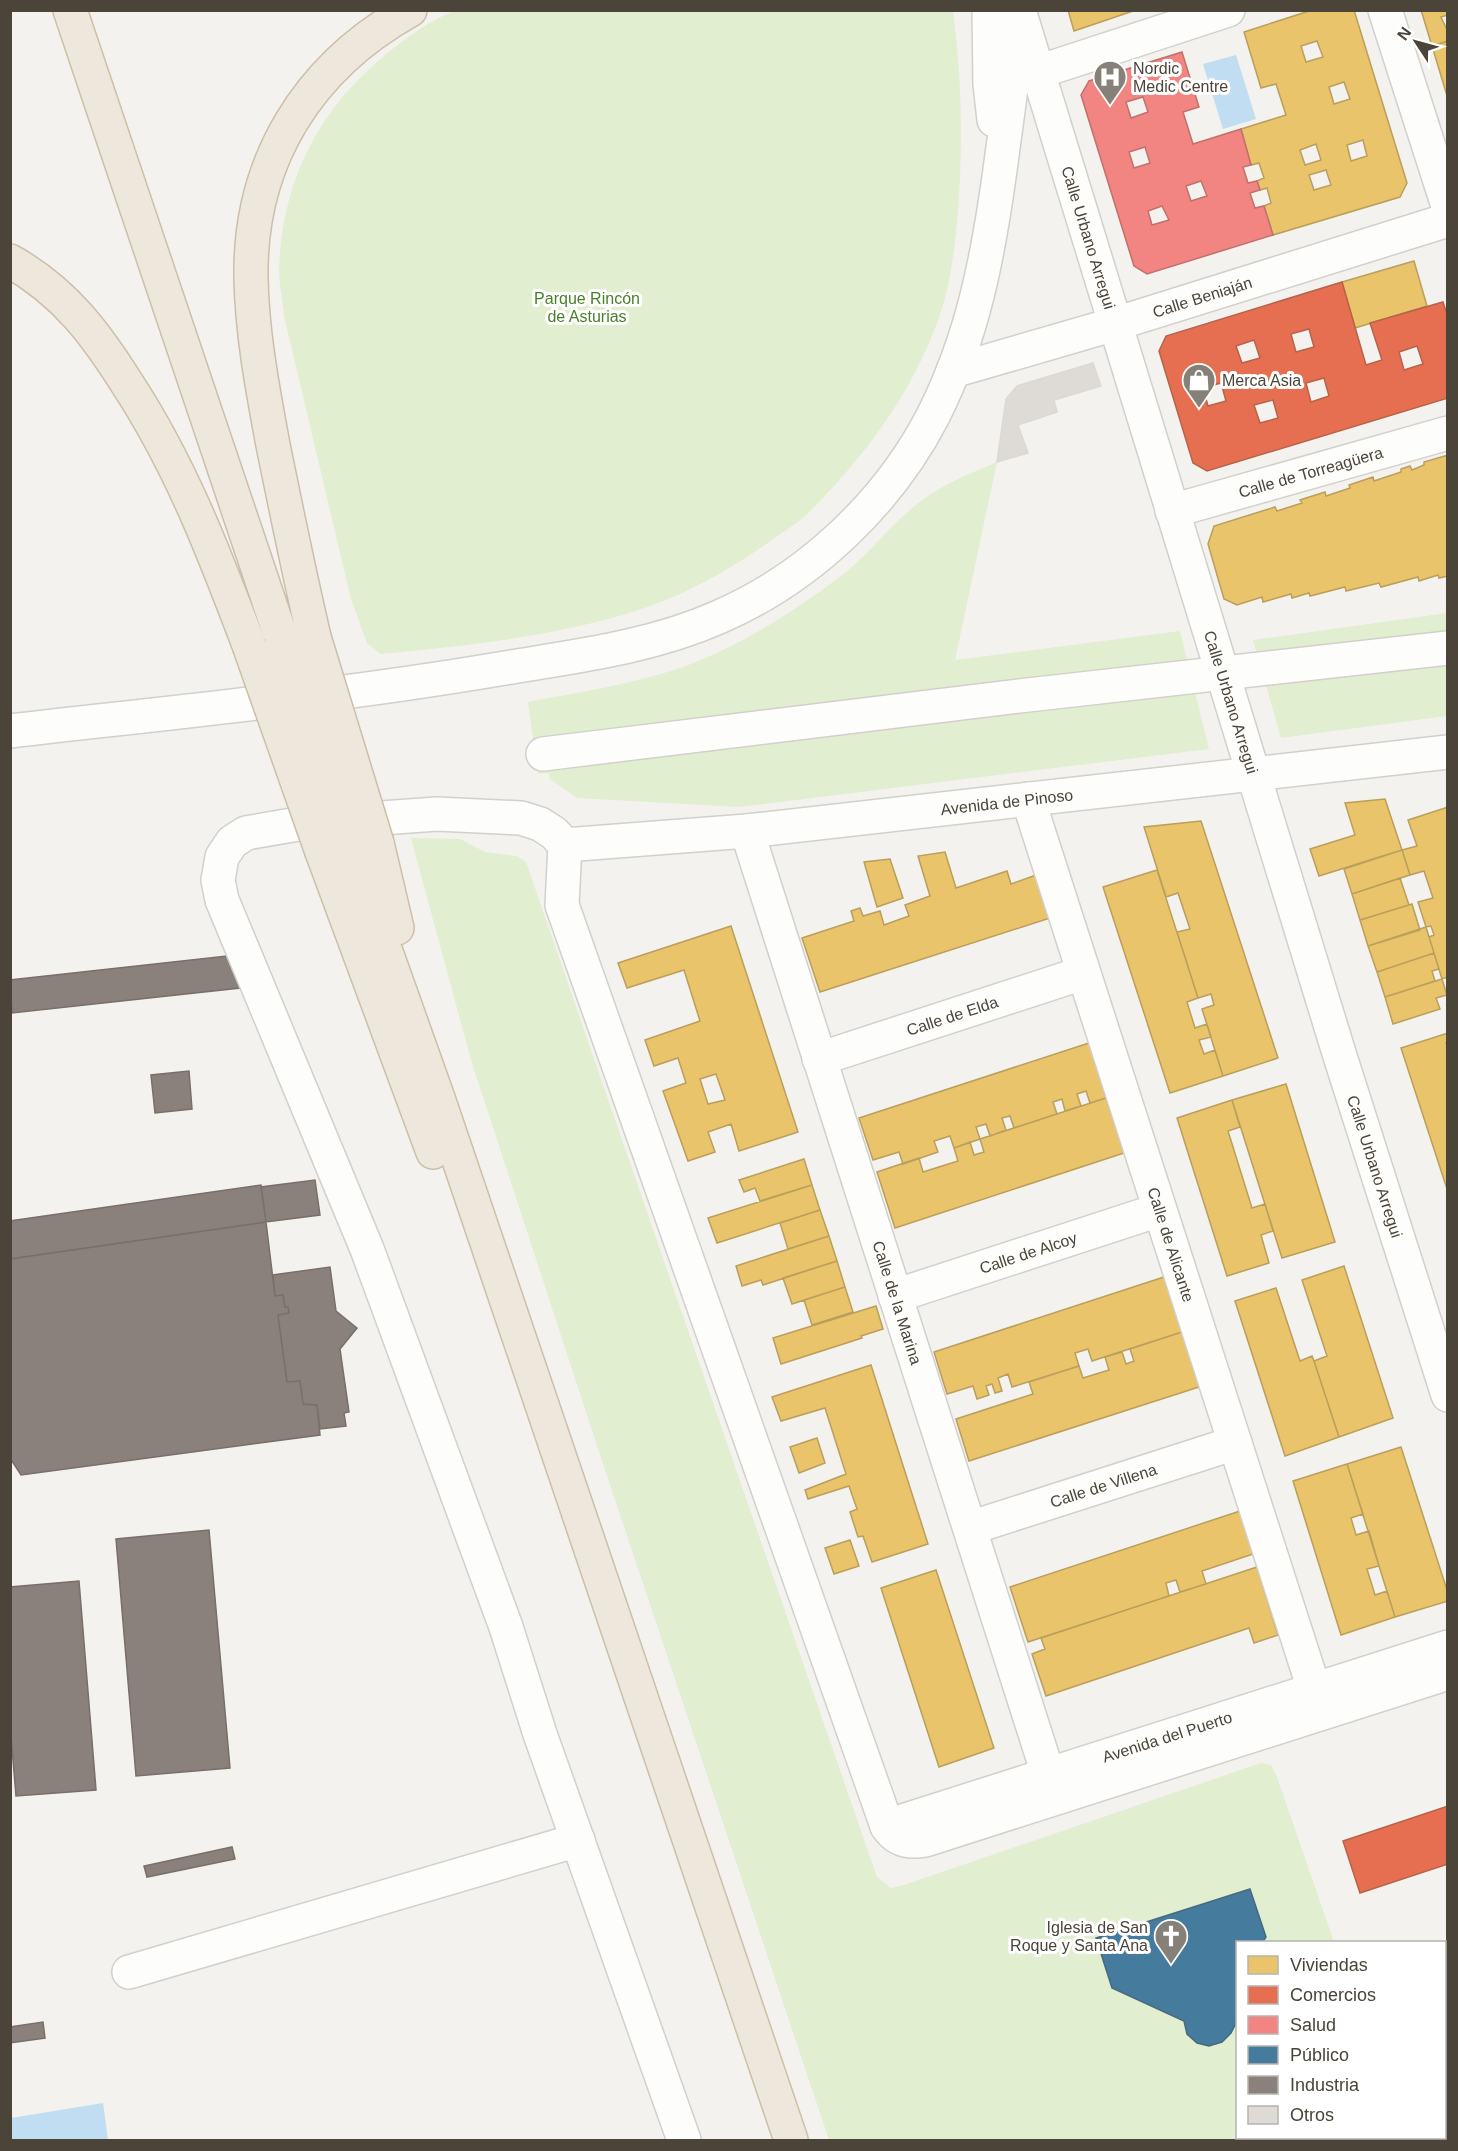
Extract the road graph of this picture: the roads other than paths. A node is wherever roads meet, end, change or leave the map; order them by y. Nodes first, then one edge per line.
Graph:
1 (70, 10) edge
2 (410, 10) edge
3 (1228, 10) edge
4 (1385, 10) edge
5 (1009, 12) edge
6 (1038, 72) junction
7 (1448, 206) edge
8 (1448, 220) edge
9 (10, 261) edge
10 (1115, 324) junction
11 (953, 371) junction
12 (1448, 433) edge
13 (1172, 511) junction
14 (1448, 648) edge
15 (1222, 673) junction
16 (10, 731) edge
17 (1448, 752) edge
18 (543, 754) dead end
19 (1253, 774) junction
20 (1028, 799) junction
21 (747, 831) junction
22 (565, 845) junction
23 (349, 848) junction
24 (1083, 973) junction
25 (819, 1059) junction
26 (1159, 1210) junction
27 (895, 1296) junction
28 (1448, 1395) edge
29 (544, 1413) junction
30 (1234, 1443) junction
31 (970, 1528) junction
32 (1448, 1647) edge
33 (1448, 1673) edge
34 (1314, 1689) junction
35 (1048, 1774) junction
36 (887, 1826) junction
37 (578, 1840) junction
38 (129, 1972) dead end
39 (684, 2140) edge
40 (791, 2140) edge

1 - 23 highway, bridge
2 - 23 highway, bridge
3 - 6 street
4 - 7 street
5 - 6 street, Calle Urbano Arregui
5 - 11 street
6 - 10 street, Calle Urbano Arregui
8 - 10 street, Calle Beniaján
9 - 23 highway, bridge
10 - 11 street, Calle Beniaján
10 - 13 street, Calle Urbano Arregui
11 - 16 street
12 - 13 street, Calle de Torreagüera
13 - 15 street, Calle Urbano Arregui
14 - 15 street
15 - 18 street
15 - 19 street, Calle Urbano Arregui
17 - 19 street, Avenida de Pinoso
19 - 20 street, Avenida de Pinoso
19 - 28 street, Calle Urbano Arregui
20 - 21 street, Avenida de Pinoso
20 - 24 street, Calle de Alicante
21 - 22 street, Avenida de Pinoso
21 - 25 street, Calle de la Marina
22 - 36 street
22 - 37 street
23 - 29 highway
23 - 29 highway
24 - 25 street, Calle de Elda
24 - 26 street, Calle de Alicante
25 - 27 street, Calle de la Marina
26 - 27 street, Calle de Alcoy
26 - 30 street, Calle de Alicante
27 - 31 street, Calle de la Marina
29 - 40 highway
30 - 31 street, Calle de Villena
30 - 34 street, Calle de Alicante
31 - 35 street, Calle de la Marina
32 - 34 street, Avenida del Puerto
33 - 36 street, Avenida del Puerto
34 - 35 street, Avenida del Puerto
35 - 36 street, Avenida del Puerto
37 - 38 street
37 - 39 street

